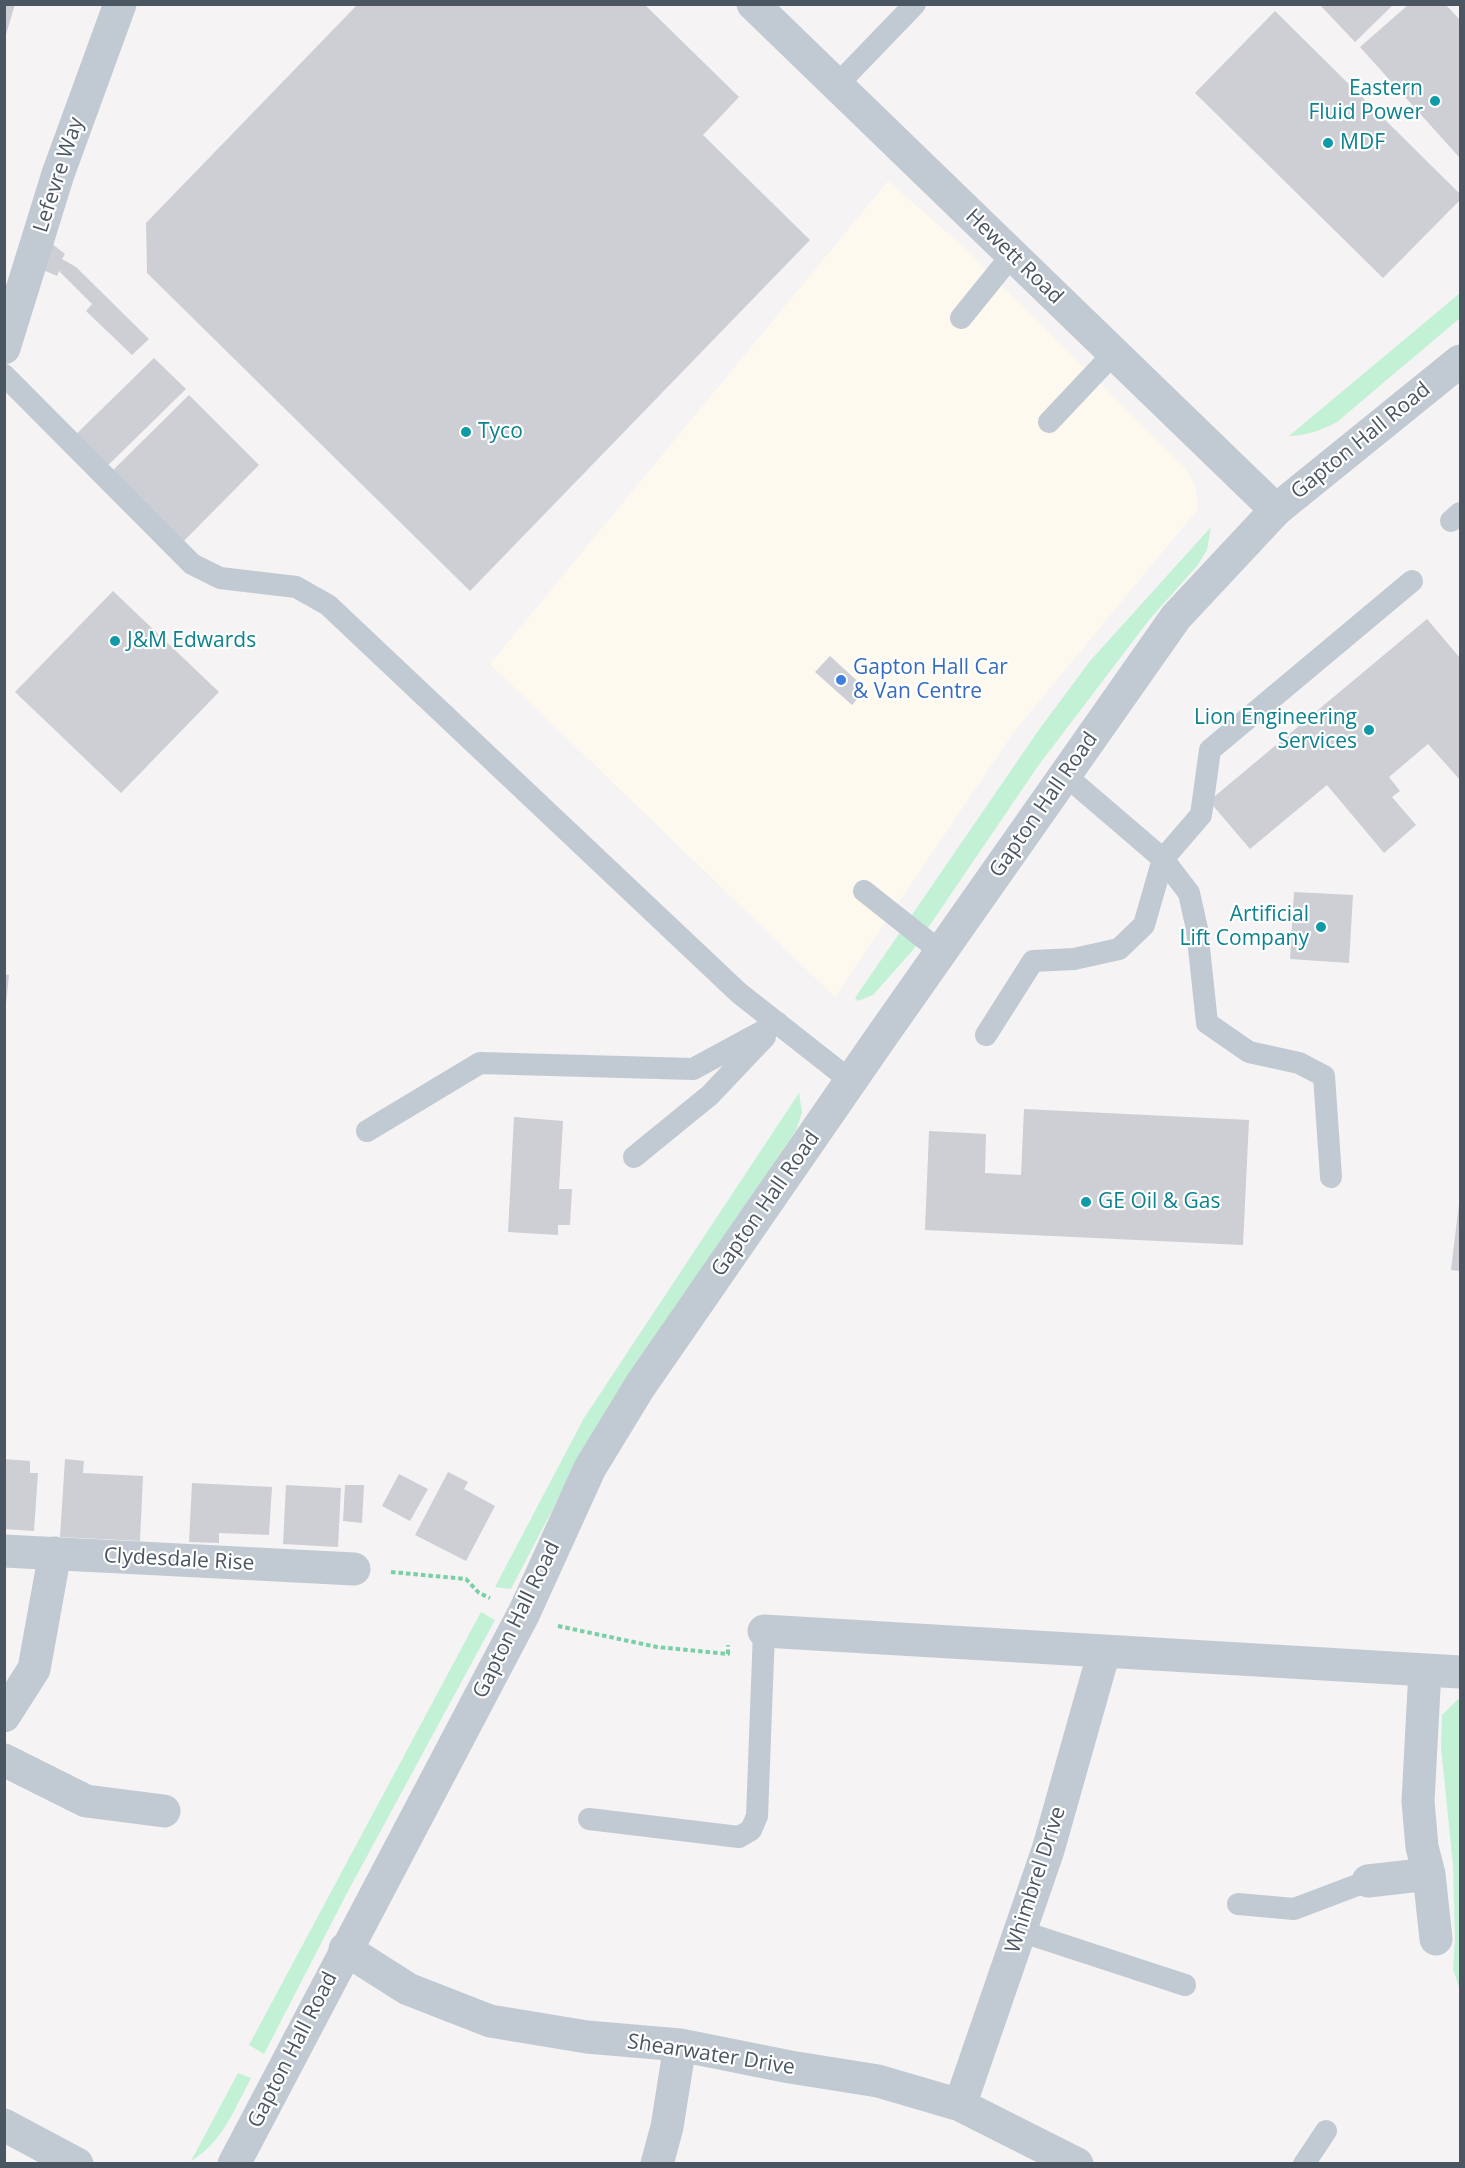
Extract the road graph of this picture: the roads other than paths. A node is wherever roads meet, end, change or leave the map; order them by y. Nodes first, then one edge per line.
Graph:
1 (120, 4) edge
2 (753, 4) edge
3 (915, 4) edge
4 (836, 86) junction
5 (1012, 255) junction
6 (961, 318) dead end
7 (4, 348) edge
8 (1114, 353) junction
9 (1461, 361) edge
10 (4, 375) edge
11 (1049, 422) dead end
12 (1276, 510) junction
13 (1412, 581) dead end
14 (1065, 775) junction
15 (1163, 859) junction
16 (864, 891) dead end
17 (941, 952) junction
18 (778, 1023) junction
19 (986, 1035) dead end
20 (851, 1081) junction
21 (367, 1131) dead end
22 (634, 1156) dead end
23 (1331, 1177) dead end
24 (4, 1551) edge
25 (55, 1553) junction
26 (354, 1569) dead end
27 (764, 1631) joint
28 (1104, 1652) junction
29 (1425, 1670) junction
30 (1461, 1672) edge
31 (4, 1716) edge
32 (4, 1760) edge
33 (164, 1811) dead end
34 (589, 1819) dead end
35 (1429, 1874) junction
36 (1368, 1881) joint
37 (1238, 1904) dead end
38 (1020, 1931) junction
39 (1436, 1939) dead end
40 (345, 1949) junction
41 (1185, 1985) dead end
42 (680, 2045) junction
43 (960, 2105) junction
44 (4, 2125) edge
45 (1326, 2131) dead end
46 (77, 2163) edge
47 (234, 2163) edge
48 (657, 2163) edge
49 (1077, 2163) edge
50 (1304, 2163) edge

1 - 7 street, Lefevre Way
2 - 4 street, Hewett Road
3 - 4 lane
4 - 5 street, Hewett Road
5 - 6 lane
5 - 8 street, Hewett Road
8 - 11 lane
8 - 12 street, Hewett Road
9 - 12 street, Gapton Hall Road
10 - 18 lane
12 - 14 street, Gapton Hall Road
13 - 15 lane
14 - 15 lane
14 - 17 street, Gapton Hall Road
15 - 19 lane
15 - 23 lane
16 - 17 lane
17 - 20 street, Gapton Hall Road
18 - 20 lane
18 - 21 lane
18 - 22 lane
20 - 40 street, Gapton Hall Road
24 - 25 street, Clydesdale Rise
25 - 26 street, Clydesdale Rise
25 - 31 street
27 - 28 street
27 - 34 lane
28 - 29 street
28 - 38 street, Whimbrel Drive
29 - 30 street
29 - 35 street
32 - 33 street
35 - 36 street
35 - 39 street
36 - 37 lane
38 - 41 lane
38 - 43 street, Whimbrel Drive
40 - 42 street, Shearwater Drive
40 - 47 street, Gapton Hall Road
42 - 43 street, Shearwater Drive
42 - 48 street
43 - 49 street, Shearwater Drive
44 - 46 street
45 - 50 lane

